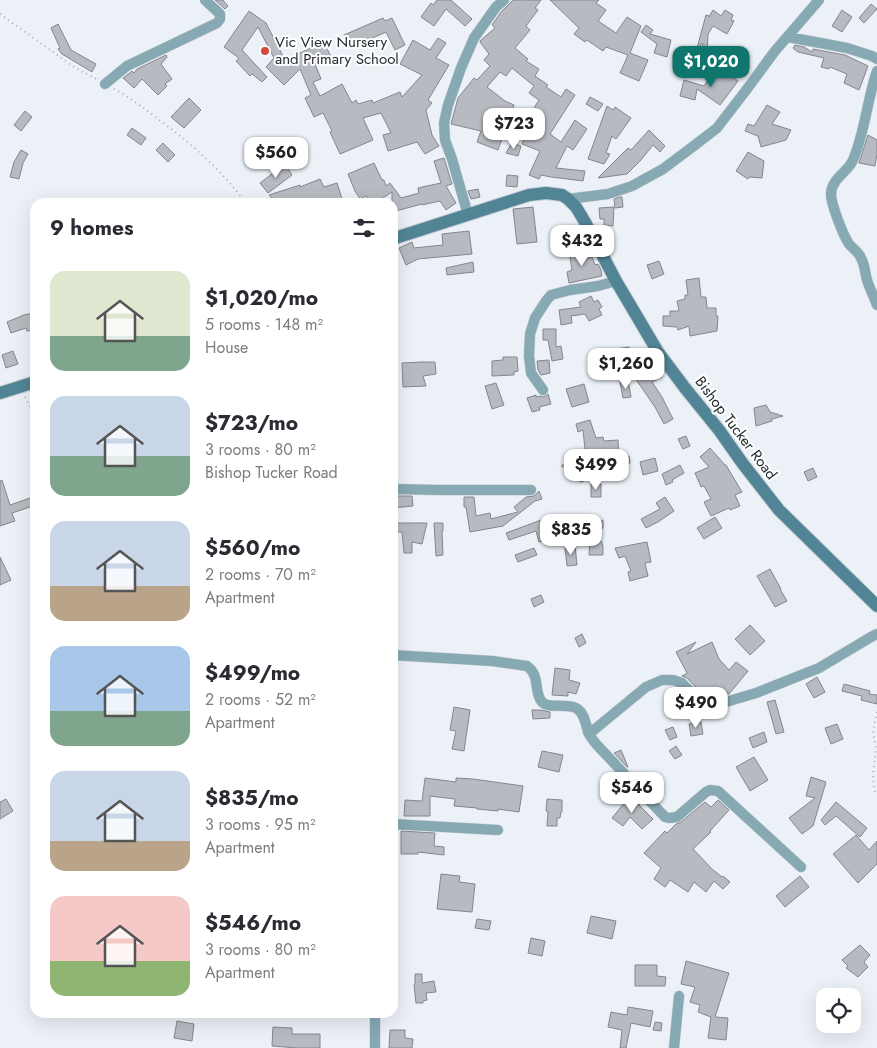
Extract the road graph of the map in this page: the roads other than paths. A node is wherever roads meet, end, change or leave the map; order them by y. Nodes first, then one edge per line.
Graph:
1 (205, 0) edge
2 (504, 0) edge
3 (819, 0) edge
4 (788, 37) junction
5 (877, 59) edge
6 (877, 71) edge
7 (105, 84) road end
8 (568, 199) junction
9 (468, 215) junction
10 (398, 236) edge
11 (616, 281) junction
12 (877, 305) edge
13 (30, 384) edge
14 (543, 390) dead end
15 (0, 393) edge
16 (398, 489) edge
17 (531, 490) dead end
18 (877, 605) edge
19 (877, 634) edge
20 (398, 655) edge
21 (589, 734) junction
22 (398, 824) edge
23 (498, 830) dead end
24 (801, 867) dead end
25 (679, 996) dead end
26 (374, 1018) edge
27 (375, 1048) edge
28 (674, 1048) edge

1 - 7 street
2 - 9 street
3 - 4 street
4 - 5 street
4 - 8 street
6 - 12 street
8 - 9 main road
8 - 11 main road, Bishop Tucker Road
9 - 10 main road
11 - 14 street
11 - 18 main road, Bishop Tucker Road
13 - 15 main road
16 - 17 street
19 - 21 street
20 - 21 street
21 - 24 street
22 - 23 street
25 - 28 street
26 - 27 street

